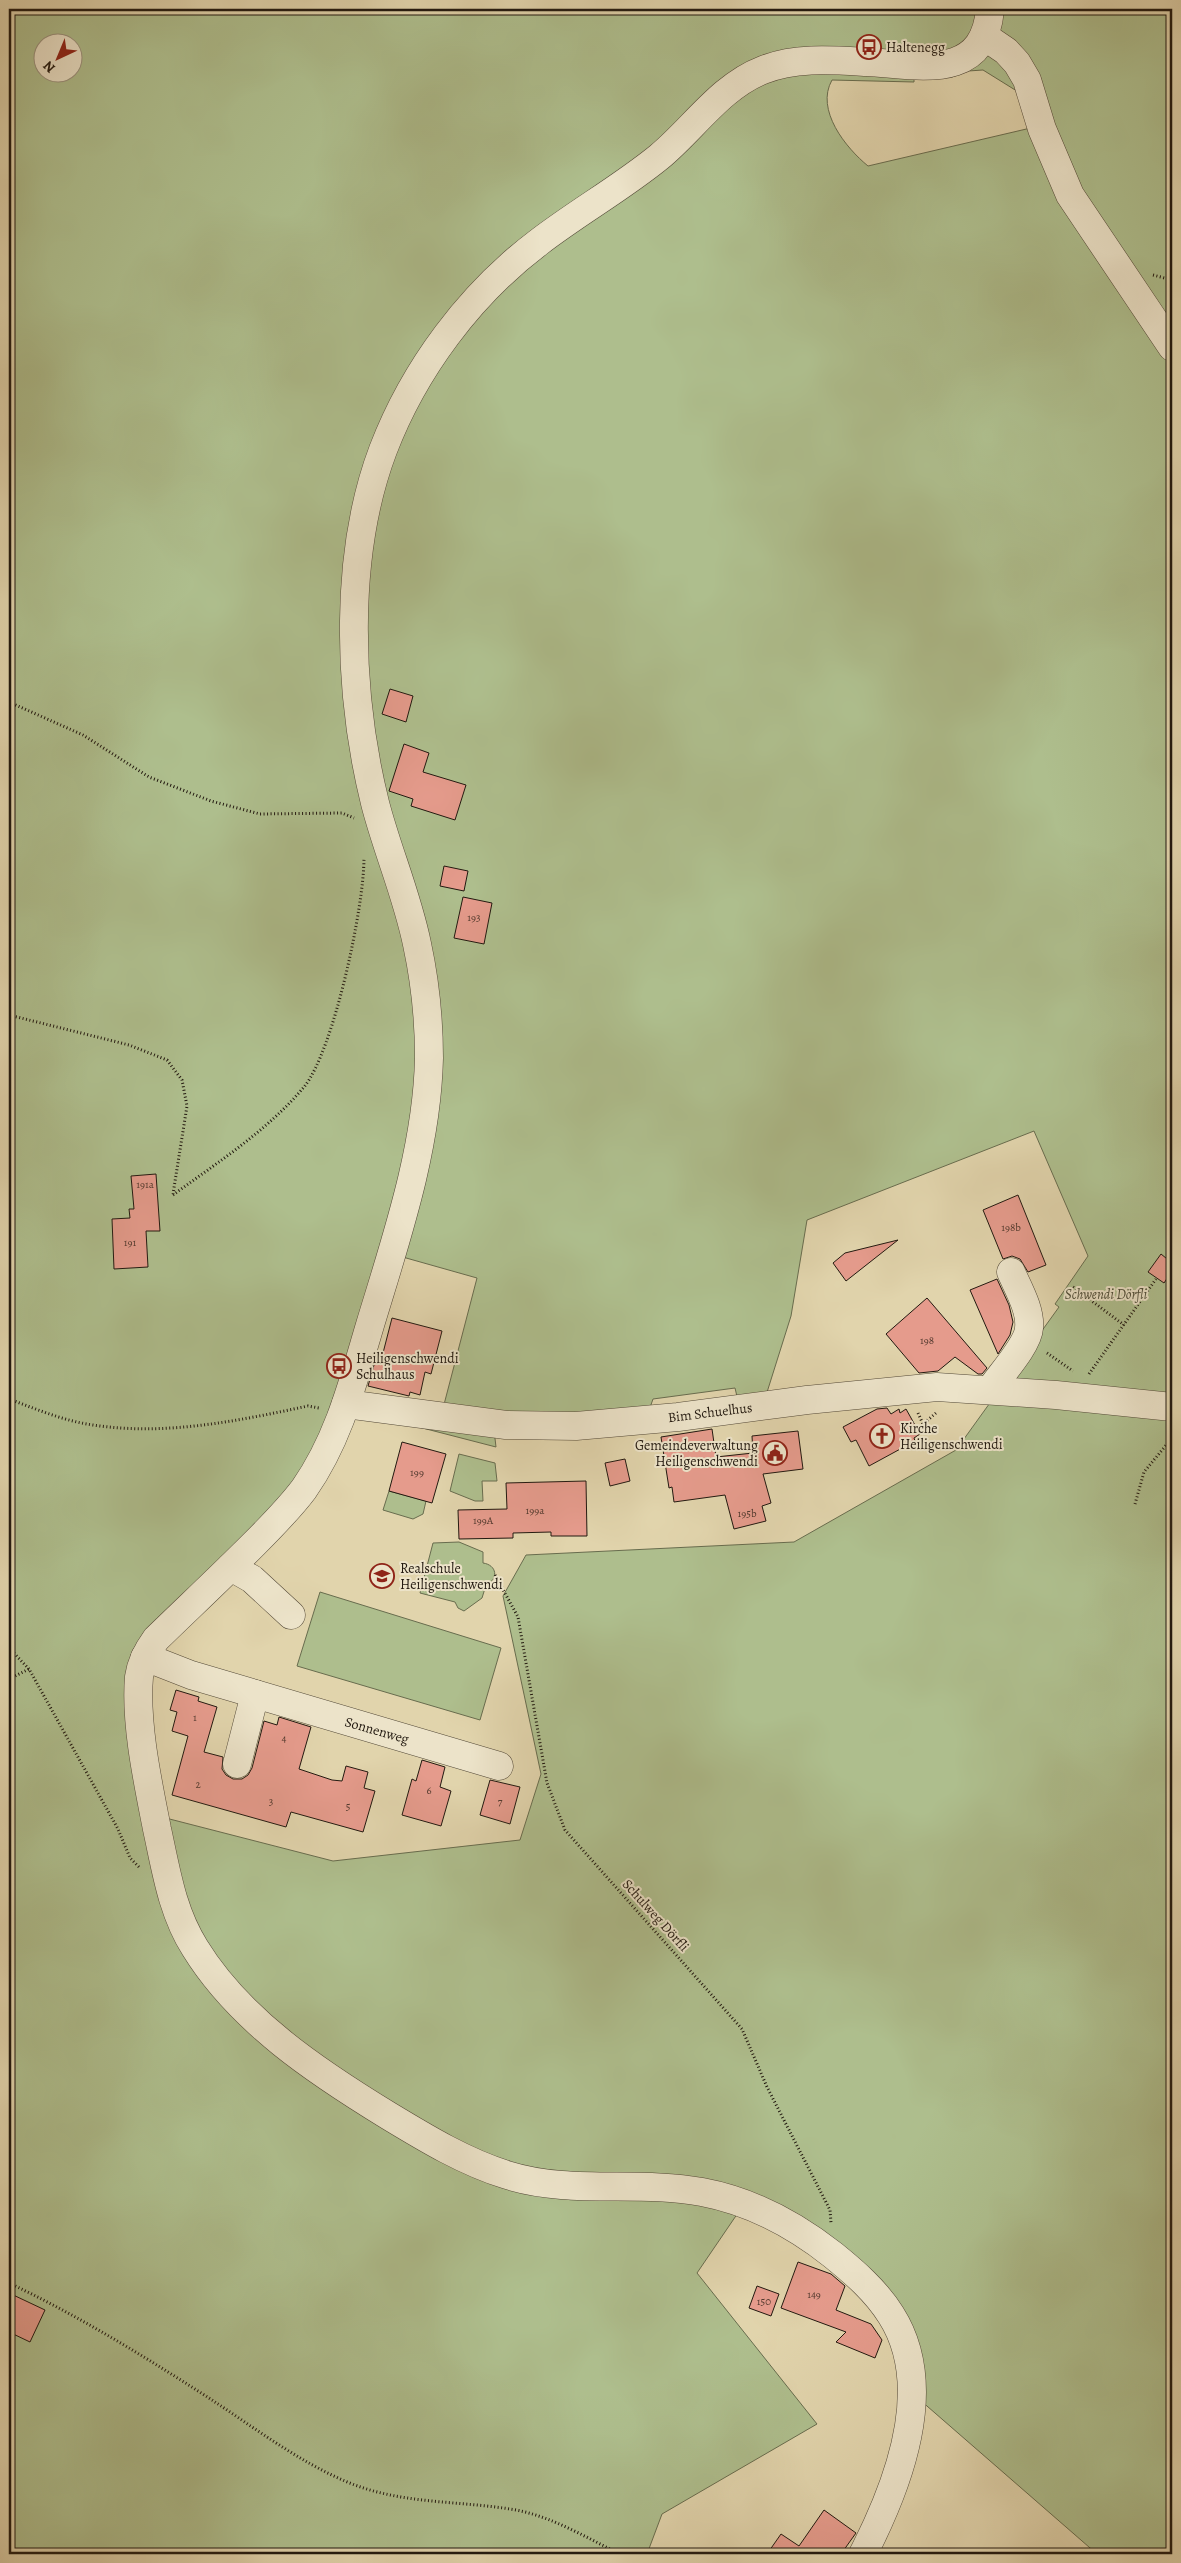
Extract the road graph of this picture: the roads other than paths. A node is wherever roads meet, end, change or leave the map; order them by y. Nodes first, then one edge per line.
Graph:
1 (990, 17) edge
2 (1172, 347) edge
3 (1011, 1272) dead end
4 (990, 1390) junction
5 (1172, 1407) edge
6 (345, 1410) junction
7 (231, 1567) junction
8 (291, 1615) dead end
9 (145, 1657) junction
10 (255, 1694) junction
11 (237, 1764) dead end
12 (500, 1766) dead end
13 (875, 2544) edge

1 - 2 street
1 - 6 street
3 - 4 street
4 - 5 street, Bim Schuelhus
4 - 6 street, Bim Schuelhus
6 - 7 street
7 - 8 street
7 - 9 street
9 - 10 street, Sonnenweg
9 - 13 street
10 - 11 street
10 - 12 street, Sonnenweg

